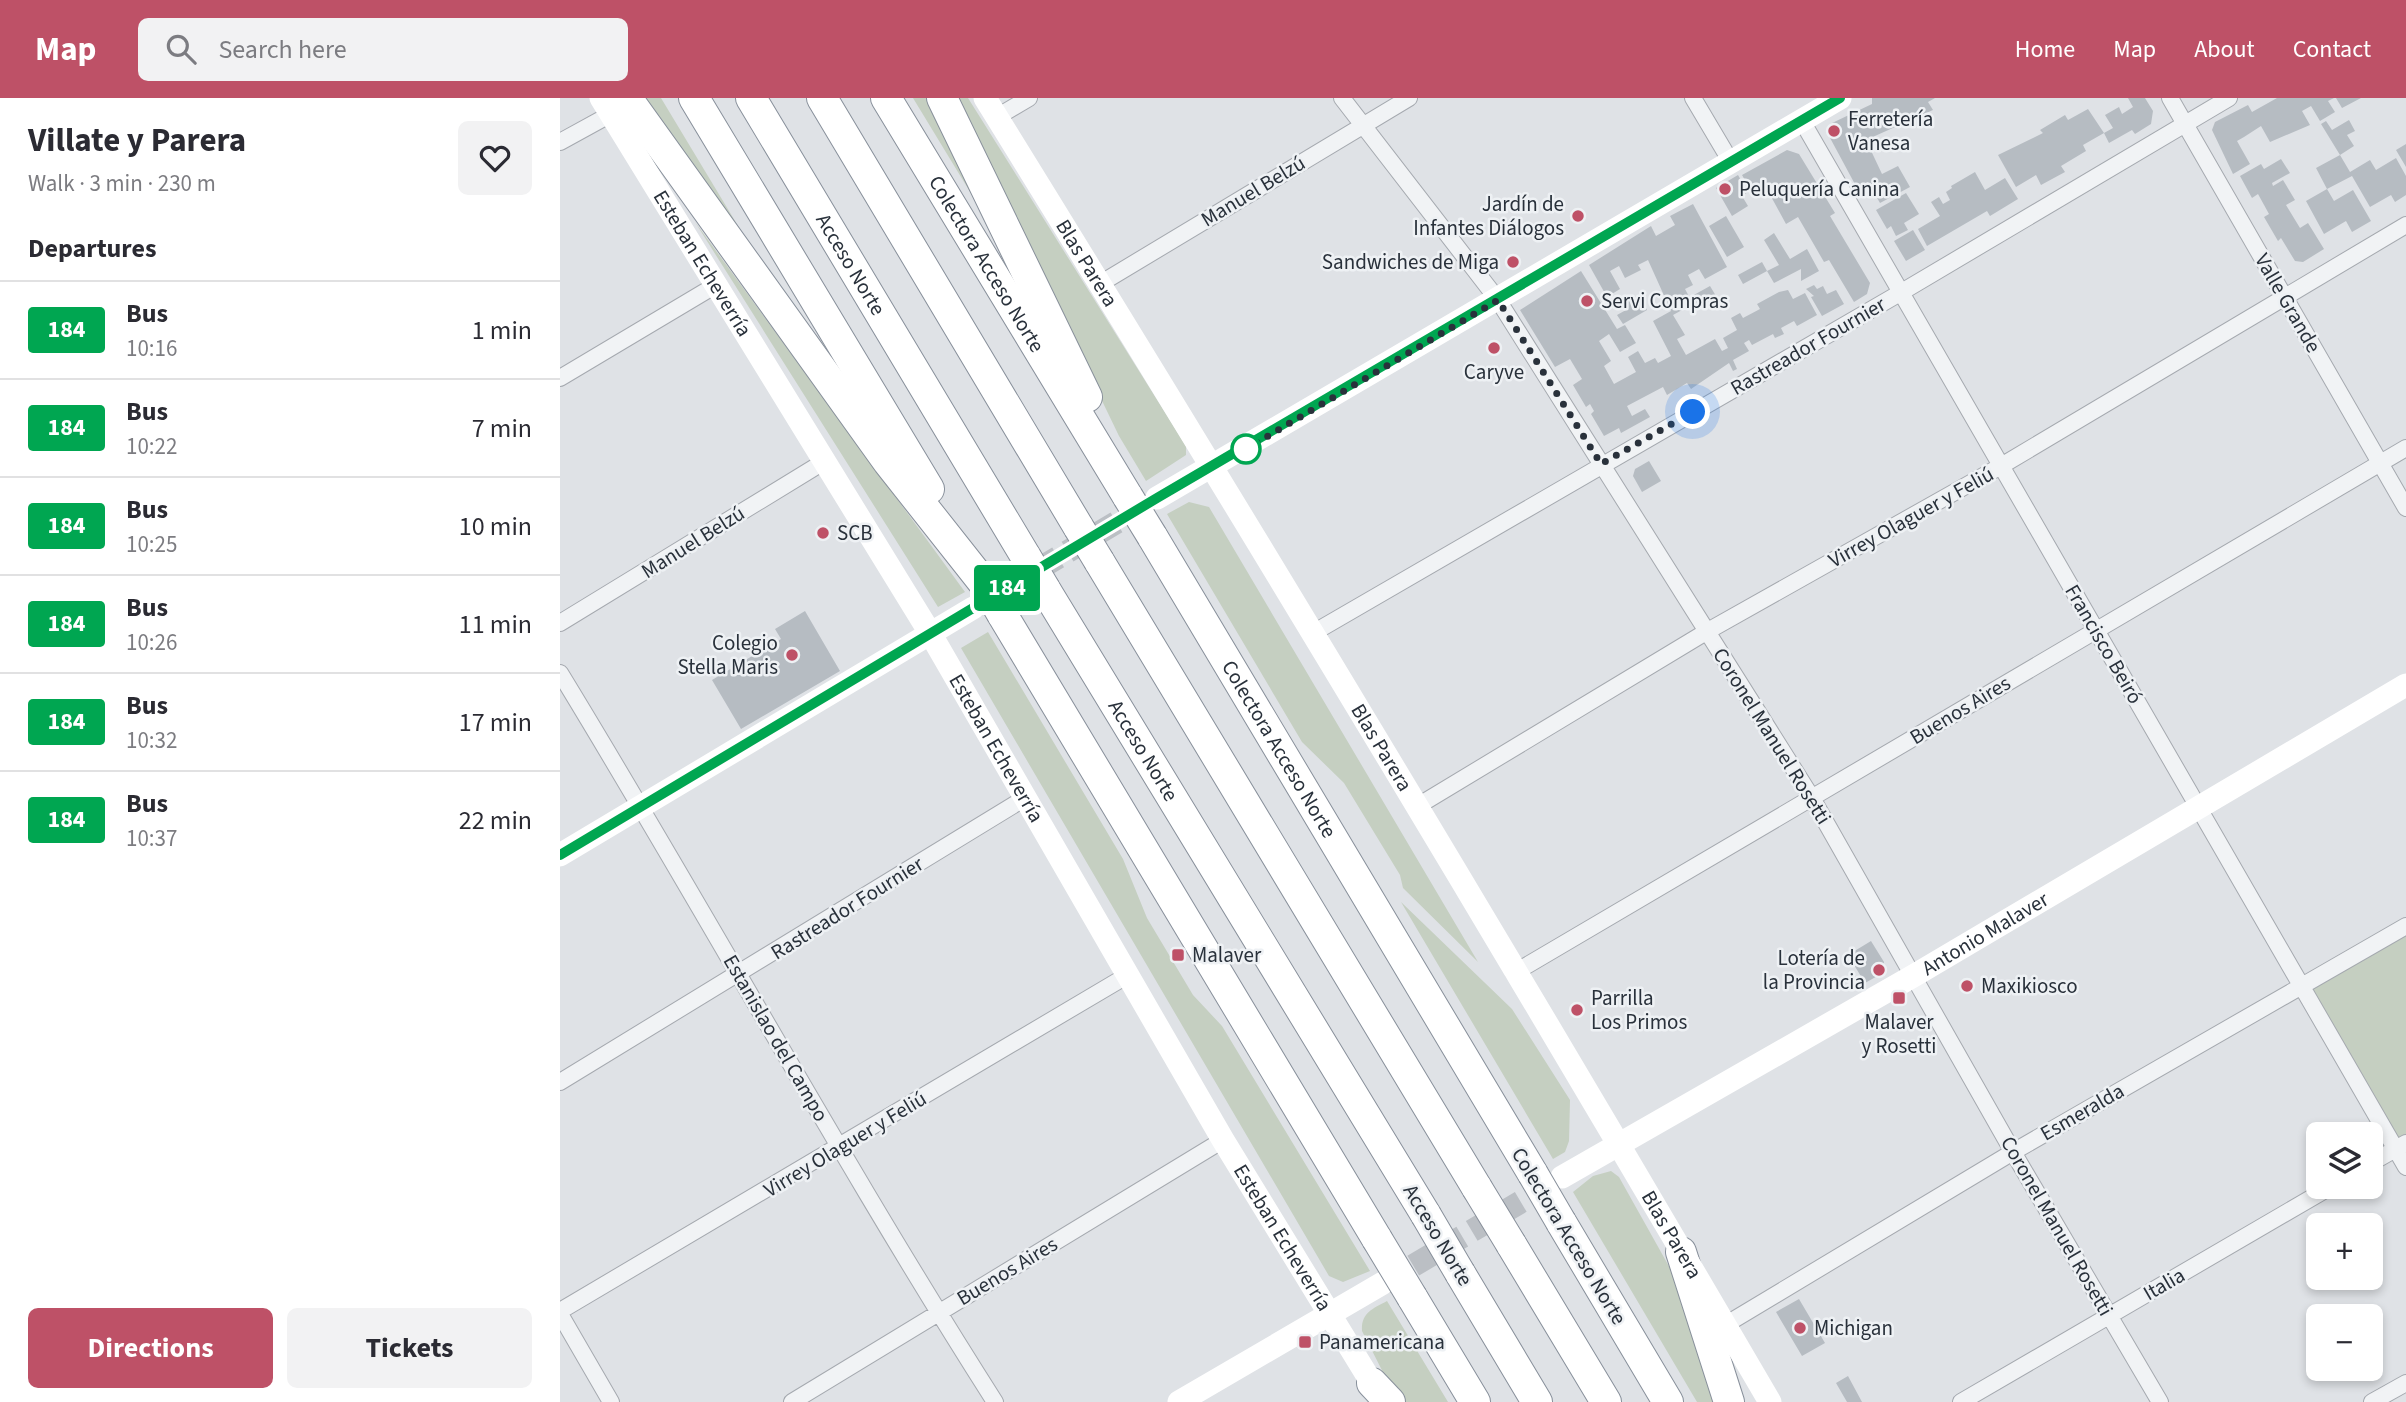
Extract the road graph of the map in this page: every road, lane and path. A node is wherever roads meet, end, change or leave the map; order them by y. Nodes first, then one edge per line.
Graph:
1 (694, 98) edge
2 (751, 98) edge
3 (822, 98) edge
4 (886, 98) edge
5 (942, 98) edge
6 (1028, 98) edge
7 (1342, 98) edge
8 (1409, 98) edge
9 (1693, 98) edge
10 (1840, 98) edge
11 (2170, 98) edge
12 (2229, 98) edge
13 (613, 103) edge
14 (991, 107) edge
15 (1802, 121) junction
16 (2185, 124) junction
17 (1363, 125) junction
18 (560, 142) edge
19 (1731, 162) junction
20 (2406, 225) edge
21 (716, 285) junction
22 (1098, 285) junction
23 (1900, 293) junction
24 (2284, 296) junction
25 (1498, 300) junction
26 (560, 377) edge
27 (2406, 448) edge
28 (825, 461) junction
29 (2380, 463) junction
30 (1601, 464) junction
31 (2001, 466) junction
32 (1213, 468) junction
33 (1143, 498) junction
34 (2406, 508) edge
35 (980, 591) junction
36 (560, 623) edge
37 (2096, 630) junction
38 (1706, 632) junction
39 (930, 633) junction
40 (1313, 633) junction
41 (560, 673) edge
42 (2406, 685) edge
43 (1025, 798) junction
44 (1812, 798) junction
45 (641, 806) junction
46 (1416, 807) junction
47 (2197, 809) junction
48 (560, 855) edge
49 (2406, 926) edge
50 (740, 974) junction
51 (1514, 974) junction
52 (1128, 975) junction
53 (1915, 975) junction
54 (2302, 987) junction
55 (560, 1082) edge
56 (1223, 1140) junction
57 (1620, 1143) junction
58 (2401, 1146) edge
59 (839, 1148) junction
60 (2012, 1152) junction
61 (2383, 1156) edge
62 (2406, 1167) edge
63 (1562, 1177) tunnel mouth
64 (2310, 1199) edge
65 (1681, 1252) junction
66 (1383, 1283) tunnel mouth
67 (560, 1313) edge
68 (938, 1313) junction
69 (1328, 1313) junction
70 (2110, 1315) junction
71 (1725, 1325) junction
72 (2406, 1383) edge
73 (1382, 1396) edge
74 (611, 1402) edge
75 (792, 1402) edge
76 (995, 1402) edge
77 (1179, 1402) edge
78 (1475, 1402) edge
79 (1537, 1402) edge
80 (1606, 1402) edge
81 (1668, 1402) edge
82 (1729, 1402) edge
83 (1770, 1402) edge
84 (1961, 1402) edge
85 (2160, 1402) edge
86 (2372, 1402) edge

1 - 35 highway
2 - 79 highway, Acceso Norte, bridge
3 - 80 highway, bridge
4 - 33 highway, Colectora Acceso Norte
5 - 33 highway
6 - 14 street
7 - 17 street, Coronel Manuel Rosetti
8 - 17 street, Manuel Belzú
9 - 19 street
10 - 15 street
11 - 16 street, Valle Grande
12 - 16 street, Rastreador Fournier
13 - 18 street
13 - 21 street, Esteban Echeverría
13 - 35 highway
14 - 22 street, Blas Parera
15 - 19 street
15 - 23 street, Francisco Beiró
16 - 23 street, Rastreador Fournier
16 - 24 street, Valle Grande
17 - 22 street, Manuel Belzú
17 - 25 street, Coronel Manuel Rosetti
19 - 25 street
20 - 24 street, Virrey Olaguer y Feliú
21 - 26 street
21 - 28 street, Esteban Echeverría
22 - 32 street, Blas Parera
23 - 30 street, Rastreador Fournier
23 - 31 street, Francisco Beiró
24 - 29 street, Valle Grande
24 - 31 street, Virrey Olaguer y Feliú
25 - 30 street, Coronel Manuel Rosetti
25 - 32 street
27 - 29 street, Buenos Aires
28 - 36 street, Manuel Belzú
28 - 39 street, Esteban Echeverría
29 - 34 street, Valle Grande
29 - 37 street, Buenos Aires
30 - 38 street, Coronel Manuel Rosetti
30 - 40 street, Rastreador Fournier
31 - 37 street, Francisco Beiró
31 - 38 street, Virrey Olaguer y Feliú
32 - 33 street
32 - 40 street, Blas Parera
33 - 81 highway, Colectora Acceso Norte, bridge
35 - 39 street
35 - 78 highway, bridge
37 - 44 street, Buenos Aires
37 - 47 street, Francisco Beiró
38 - 44 street, Coronel Manuel Rosetti
38 - 46 street, Virrey Olaguer y Feliú
39 - 43 street, Esteban Echeverría
39 - 45 street
40 - 46 street, Blas Parera
41 - 45 street, Estanislao del Campo
42 - 47 street, Antonio Malaver
43 - 50 street, Rastreador Fournier
43 - 52 street, Esteban Echeverría
44 - 51 street, Buenos Aires
44 - 53 street, Coronel Manuel Rosetti
45 - 48 street
45 - 50 street, Estanislao del Campo
46 - 51 street, Blas Parera
47 - 53 street, Antonio Malaver
47 - 54 street, Francisco Beiró
49 - 54 street, Esmeralda
50 - 55 street, Rastreador Fournier
50 - 59 street, Estanislao del Campo
51 - 57 street, Blas Parera
52 - 56 street, Esteban Echeverría
52 - 59 street, Virrey Olaguer y Feliú
53 - 57 street, Antonio Malaver
53 - 60 street, Coronel Manuel Rosetti
54 - 58 street, Francisco Beiró
54 - 60 street, Esmeralda
56 - 68 street, Buenos Aires
56 - 69 street, Esteban Echeverría
57 - 63 street, Antonio Malaver
57 - 65 street, Blas Parera
58 - 61 street
58 - 62 street, Francisco Beiró
59 - 67 street, Virrey Olaguer y Feliú
59 - 68 street, Estanislao del Campo
60 - 70 street, Coronel Manuel Rosetti
60 - 71 street, Esmeralda
64 - 70 street, Italia
65 - 71 street, Blas Parera
65 - 82 highway
66 - 69 street
67 - 74 street
68 - 75 street, Buenos Aires
68 - 76 street, Estanislao del Campo
69 - 73 street, Esteban Echeverría
69 - 77 street
70 - 84 street, Italia
70 - 85 street, Coronel Manuel Rosetti
71 - 83 street, Blas Parera
72 - 86 street

